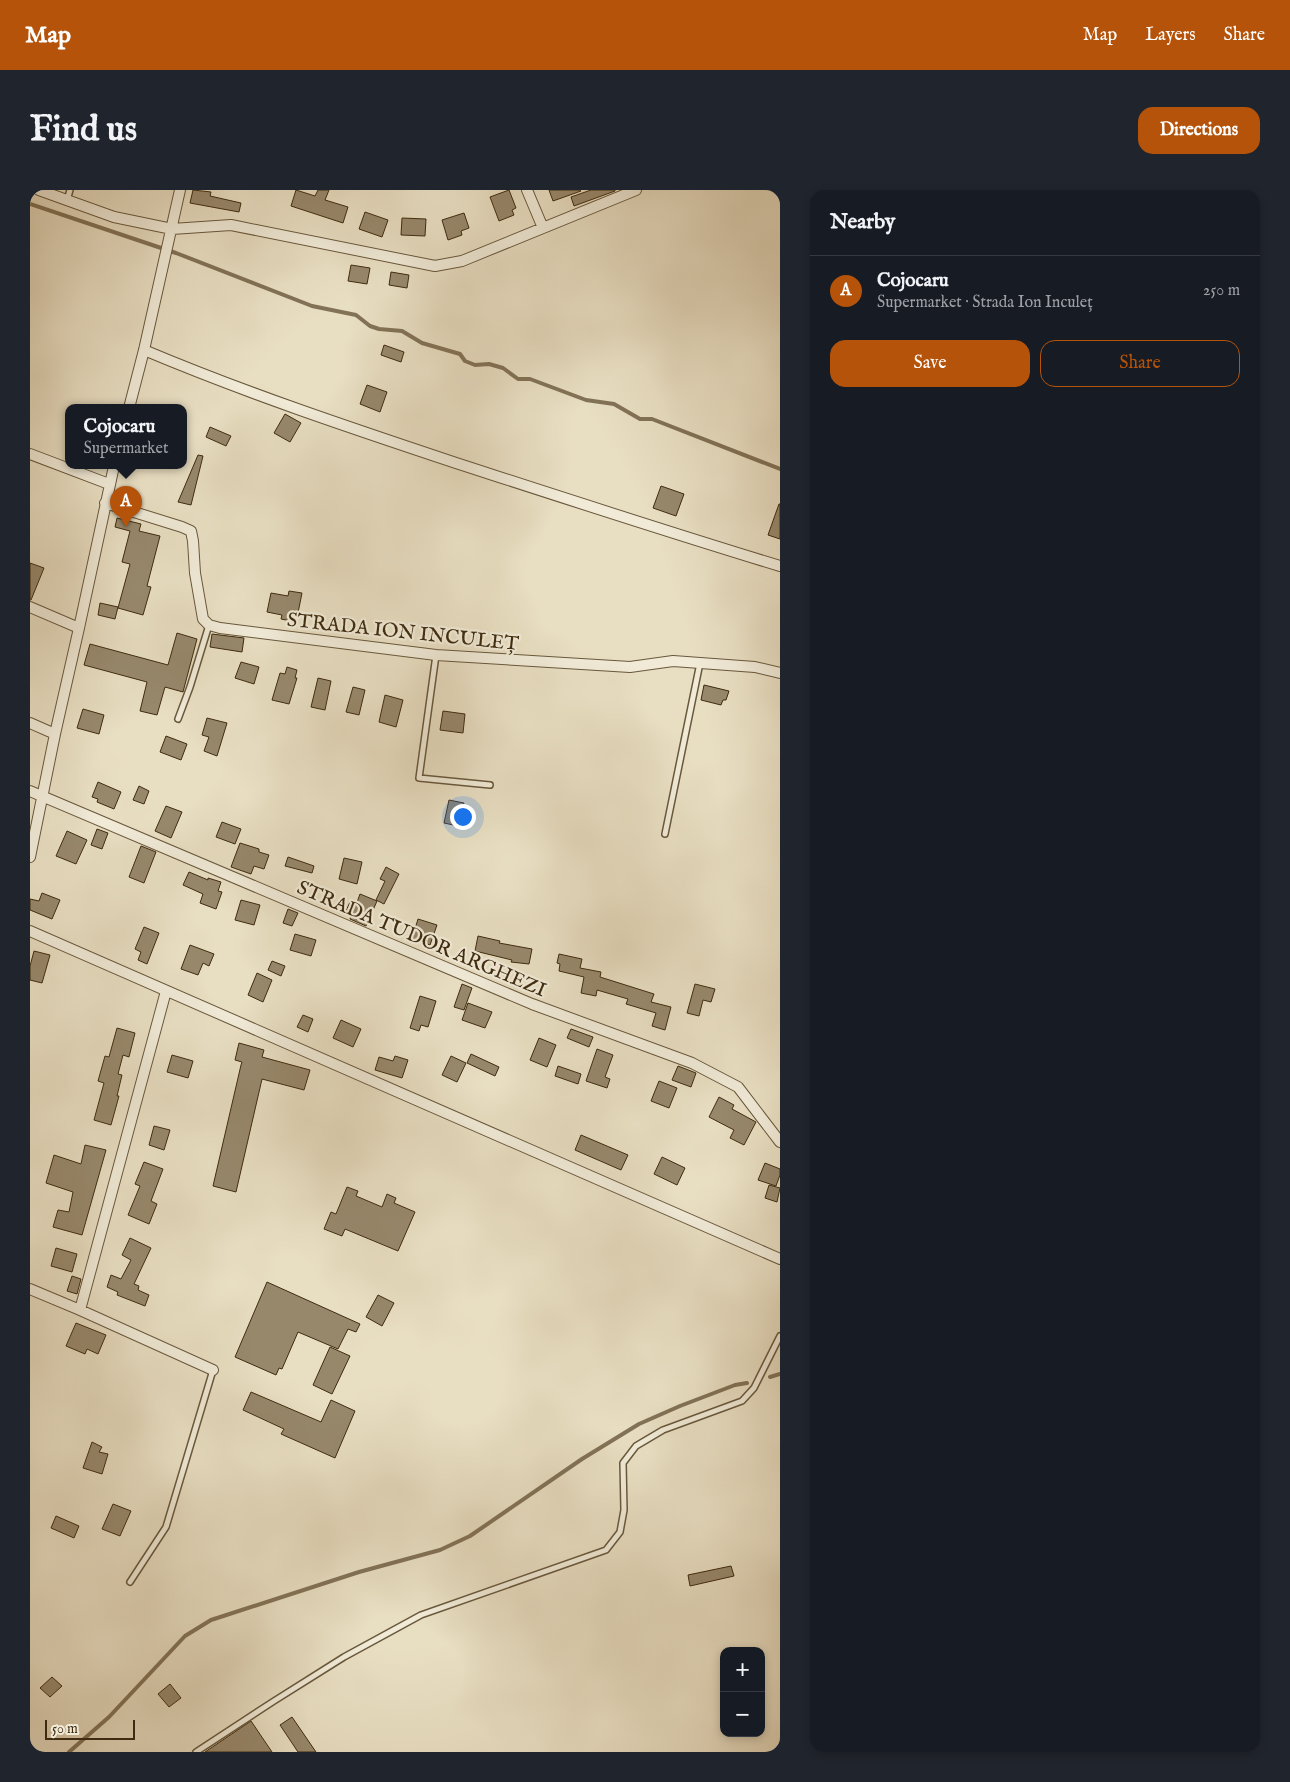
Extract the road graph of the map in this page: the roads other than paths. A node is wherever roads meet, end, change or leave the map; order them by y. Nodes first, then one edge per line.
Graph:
1 (40, 190) edge
2 (180, 190) edge
3 (527, 190) edge
4 (636, 190) edge
5 (68, 195) edge
6 (543, 228) junction
7 (172, 229) junction
8 (144, 350) junction
9 (130, 404) edge
10 (30, 454) edge
11 (65, 467) edge
12 (70, 469) edge
13 (113, 469) edge
14 (109, 484) junction
15 (105, 503) junction
16 (780, 566) edge
17 (30, 607) edge
18 (209, 625) junction
19 (80, 628) junction
20 (436, 655) junction
21 (700, 663) junction
22 (780, 674) edge
23 (178, 719) dead end
24 (30, 724) edge
25 (55, 734) junction
26 (490, 785) dead end
27 (30, 791) edge
28 (42, 796) junction
29 (665, 834) dead end
30 (30, 857) edge
31 (30, 932) edge
32 (166, 991) junction
33 (780, 1142) edge
34 (780, 1259) edge
35 (30, 1289) edge
36 (80, 1310) junction
37 (780, 1336) edge
38 (213, 1370) joint
39 (130, 1582) dead end
40 (196, 1752) edge

1 - 5 street
2 - 7 street
3 - 6 street
4 - 6 street
5 - 7 street
6 - 7 street
7 - 8 street
8 - 9 street
8 - 16 street
10 - 11 street
12 - 14 street
13 - 14 street
14 - 15 street
15 - 18 street
15 - 19 street
17 - 19 street
18 - 20 street, STRADA ION INCULEȚ
18 - 23 lane
19 - 25 street
20 - 21 street, STRADA ION INCULEȚ
20 - 26 lane
21 - 22 street, STRADA ION INCULEȚ
21 - 29 lane
24 - 25 street
25 - 28 street
27 - 28 street, STRADA TUDOR ARGHEZI
28 - 30 street
28 - 33 street, STRADA TUDOR ARGHEZI
31 - 32 street
32 - 34 street
32 - 36 street
35 - 36 street
36 - 38 street
37 - 40 lane
38 - 39 lane

